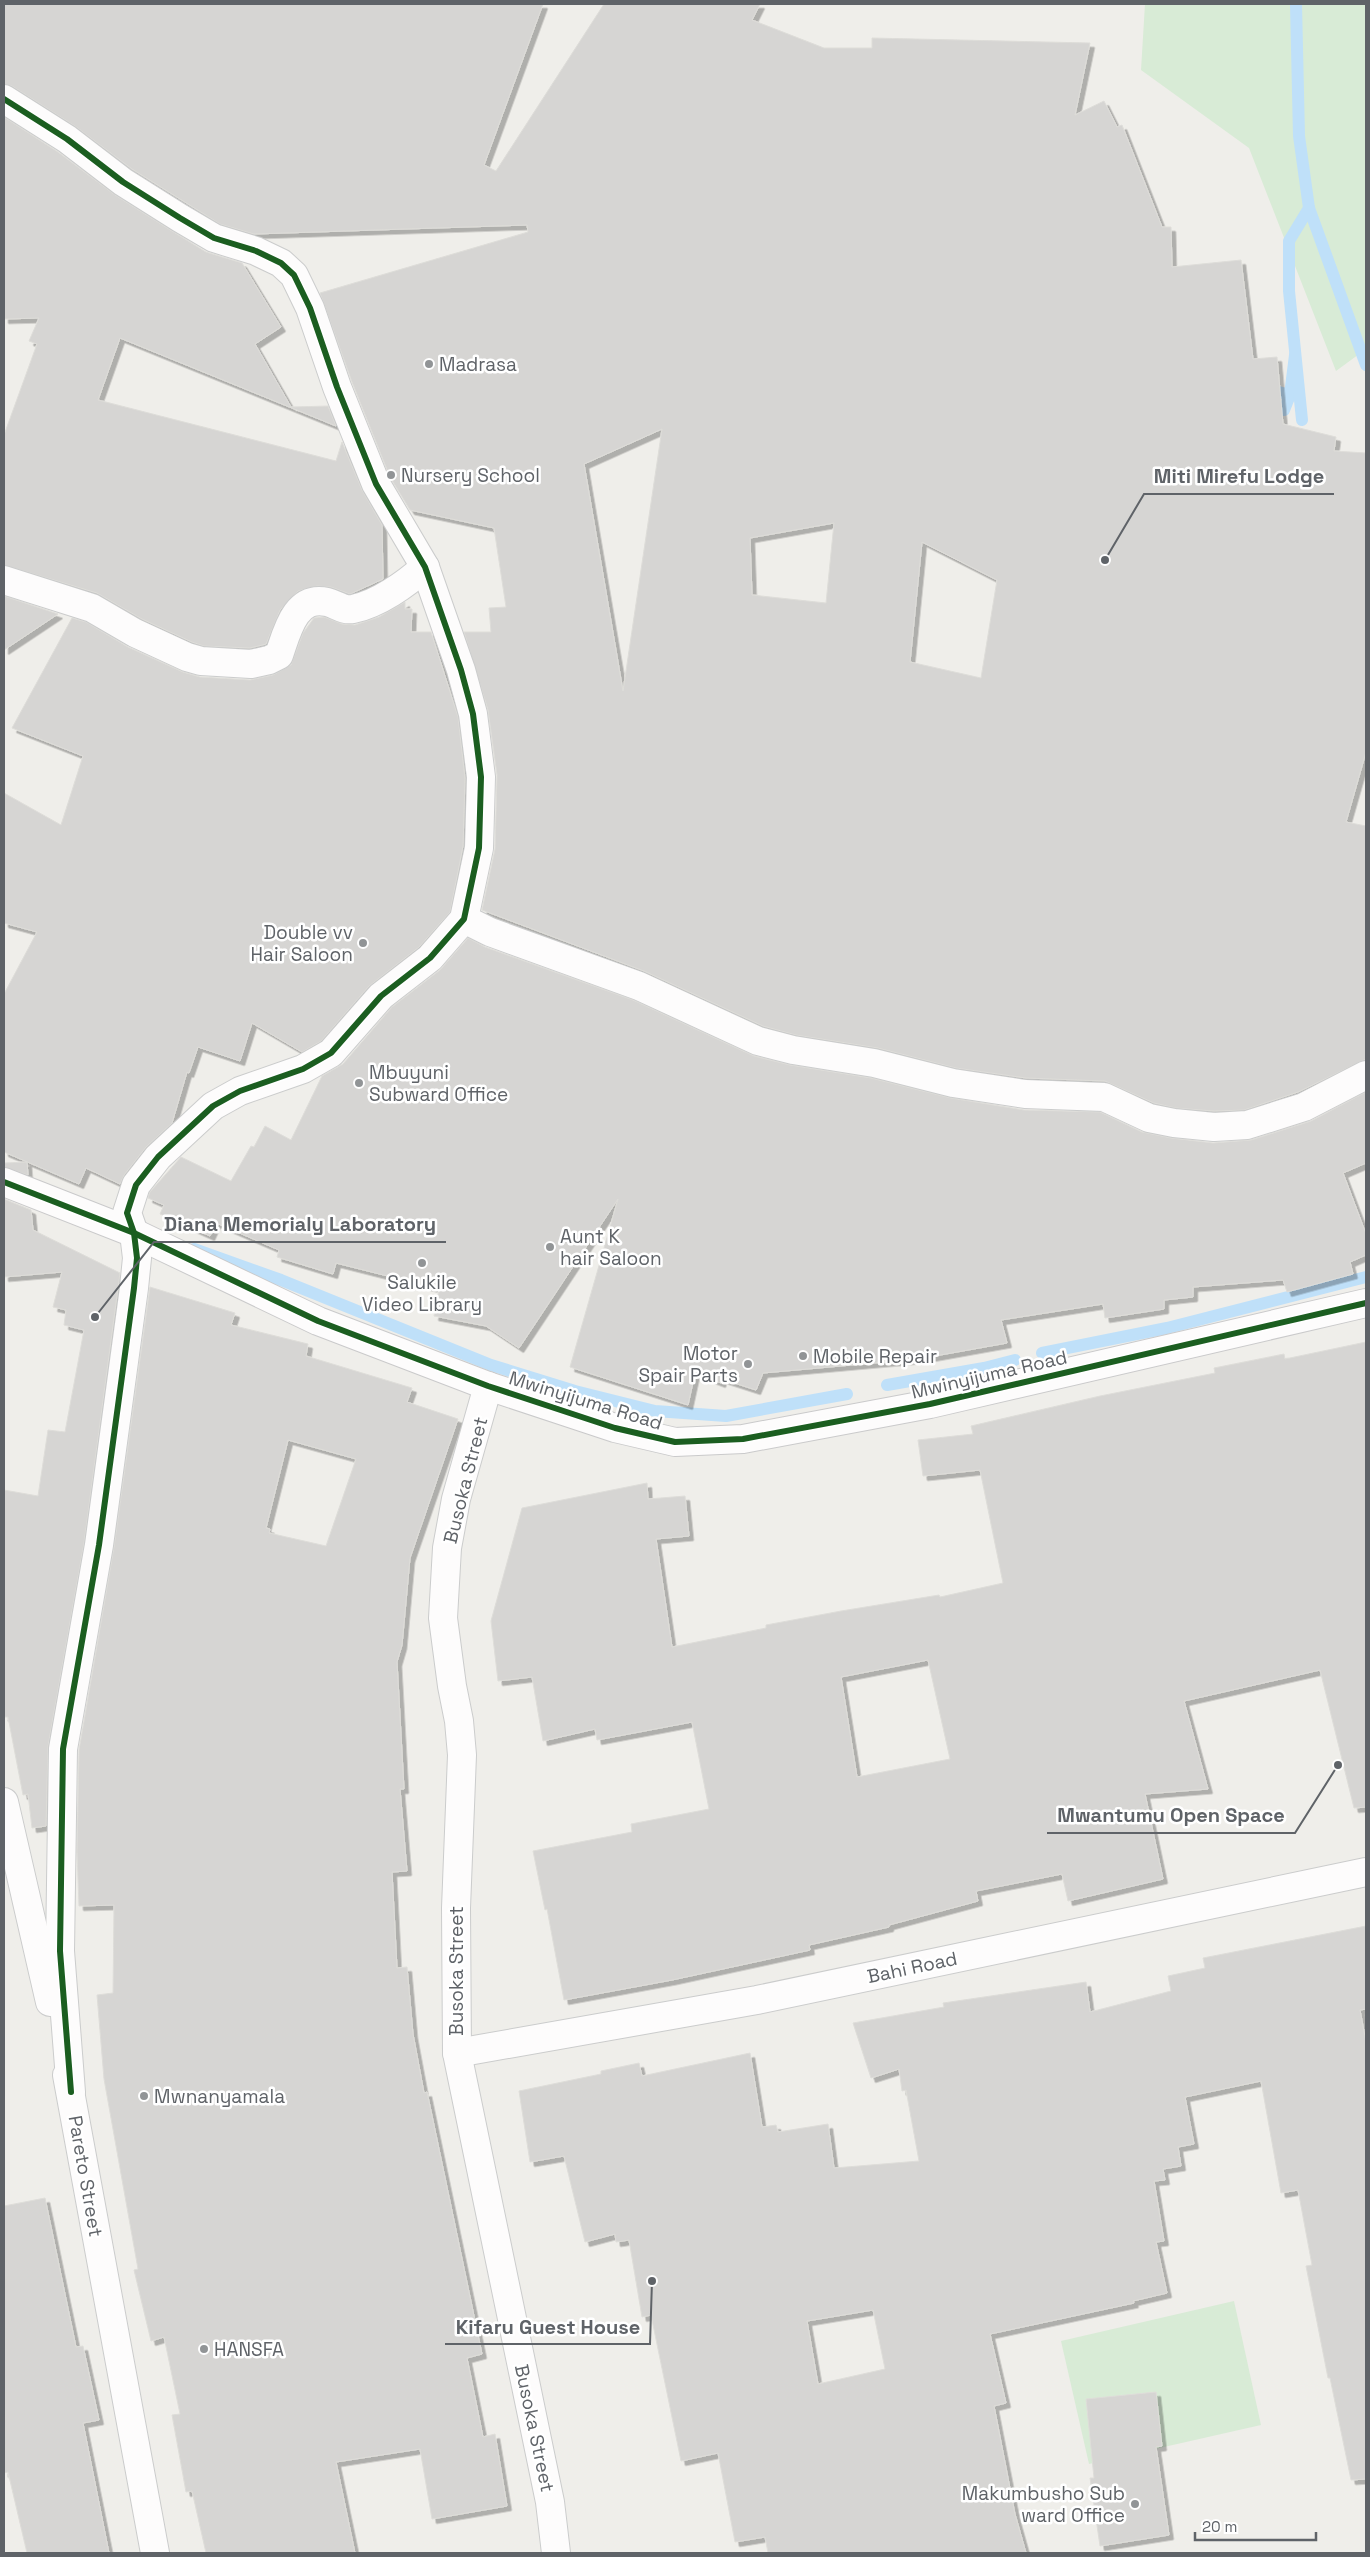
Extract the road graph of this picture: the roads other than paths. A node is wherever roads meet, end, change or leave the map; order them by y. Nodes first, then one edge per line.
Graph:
1 (4, 99) edge
2 (425, 567) junction
3 (4, 580) edge
4 (464, 919) junction
5 (1366, 1075) edge
6 (4, 1182) edge
7 (134, 1233) junction
8 (1366, 1303) edge
9 (488, 1386) junction
10 (4, 1802) edge
11 (1366, 1872) edge
12 (457, 2053) junction
13 (71, 2092) junction
14 (155, 2553) edge
15 (556, 2553) edge

1 - 2 street
2 - 3 street
2 - 4 street
4 - 5 street
4 - 7 street
6 - 7 street, Mwinyijuma Road
7 - 9 street, Mwinyijuma Road
7 - 13 street
8 - 9 street, Mwinyijuma Road
9 - 12 street, Busoka Street
10 - 13 street, Pareto Street
11 - 12 street, Bahi Road
12 - 15 street, Busoka Street
13 - 14 street, Pareto Street

